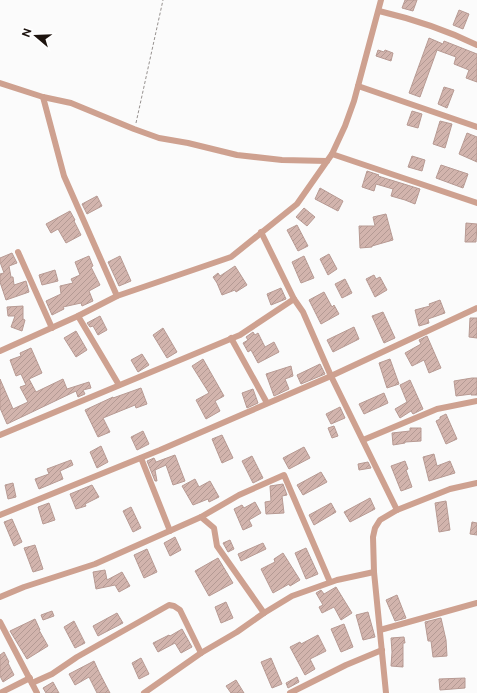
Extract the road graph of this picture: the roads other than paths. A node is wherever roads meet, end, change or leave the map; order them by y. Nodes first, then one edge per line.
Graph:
1 (381, 0) edge
2 (379, 12) junction
3 (477, 45) edge
4 (0, 83) edge
5 (358, 86) junction
6 (43, 98) junction
7 (477, 127) edge
8 (332, 154) junction
9 (327, 161) junction
10 (477, 204) edge
11 (261, 232) junction
12 (18, 252) dead end
13 (117, 296) junction
14 (294, 299) junction
15 (477, 308) edge
16 (78, 316) junction
17 (52, 328) junction
18 (231, 338) junction
19 (0, 351) edge
20 (331, 376) junction
21 (119, 385) junction
22 (477, 401) edge
23 (267, 404) junction
24 (0, 435) edge
25 (363, 440) junction
26 (141, 458) junction
27 (477, 483) edge
28 (397, 510) junction
29 (0, 515) edge
30 (201, 517) junction
31 (170, 532) junction
32 (374, 572) junction
33 (330, 582) junction
34 (0, 597) edge
35 (477, 603) edge
36 (264, 613) junction
37 (0, 622) edge
38 (380, 630) junction
39 (382, 650) junction
40 (201, 653) junction
41 (31, 681) junction
42 (0, 692) edge
43 (37, 693) edge
44 (144, 693) edge
45 (290, 693) edge
46 (386, 693) edge

1 - 2 street
2 - 3 street
2 - 5 street
4 - 6 street
5 - 7 street
5 - 8 street
6 - 9 street
6 - 13 street
8 - 9 street
8 - 10 street
9 - 11 street
11 - 13 street
11 - 14 street
12 - 17 street
13 - 16 street
14 - 18 street
14 - 20 street
15 - 20 street
16 - 17 street
16 - 21 street
17 - 19 street
18 - 21 street
18 - 23 street
20 - 23 street
20 - 25 street
21 - 24 street
22 - 25 street
23 - 26 street
25 - 28 street
26 - 29 street
26 - 31 street
27 - 28 street
28 - 32 street
30 - 31 street
30 - 33 street
30 - 36 street
31 - 34 street
32 - 33 street
32 - 38 street
33 - 36 street
35 - 38 street
36 - 40 street
37 - 41 street
38 - 39 street
39 - 45 street
39 - 46 street
40 - 41 street
40 - 44 street
41 - 42 street
41 - 43 street

